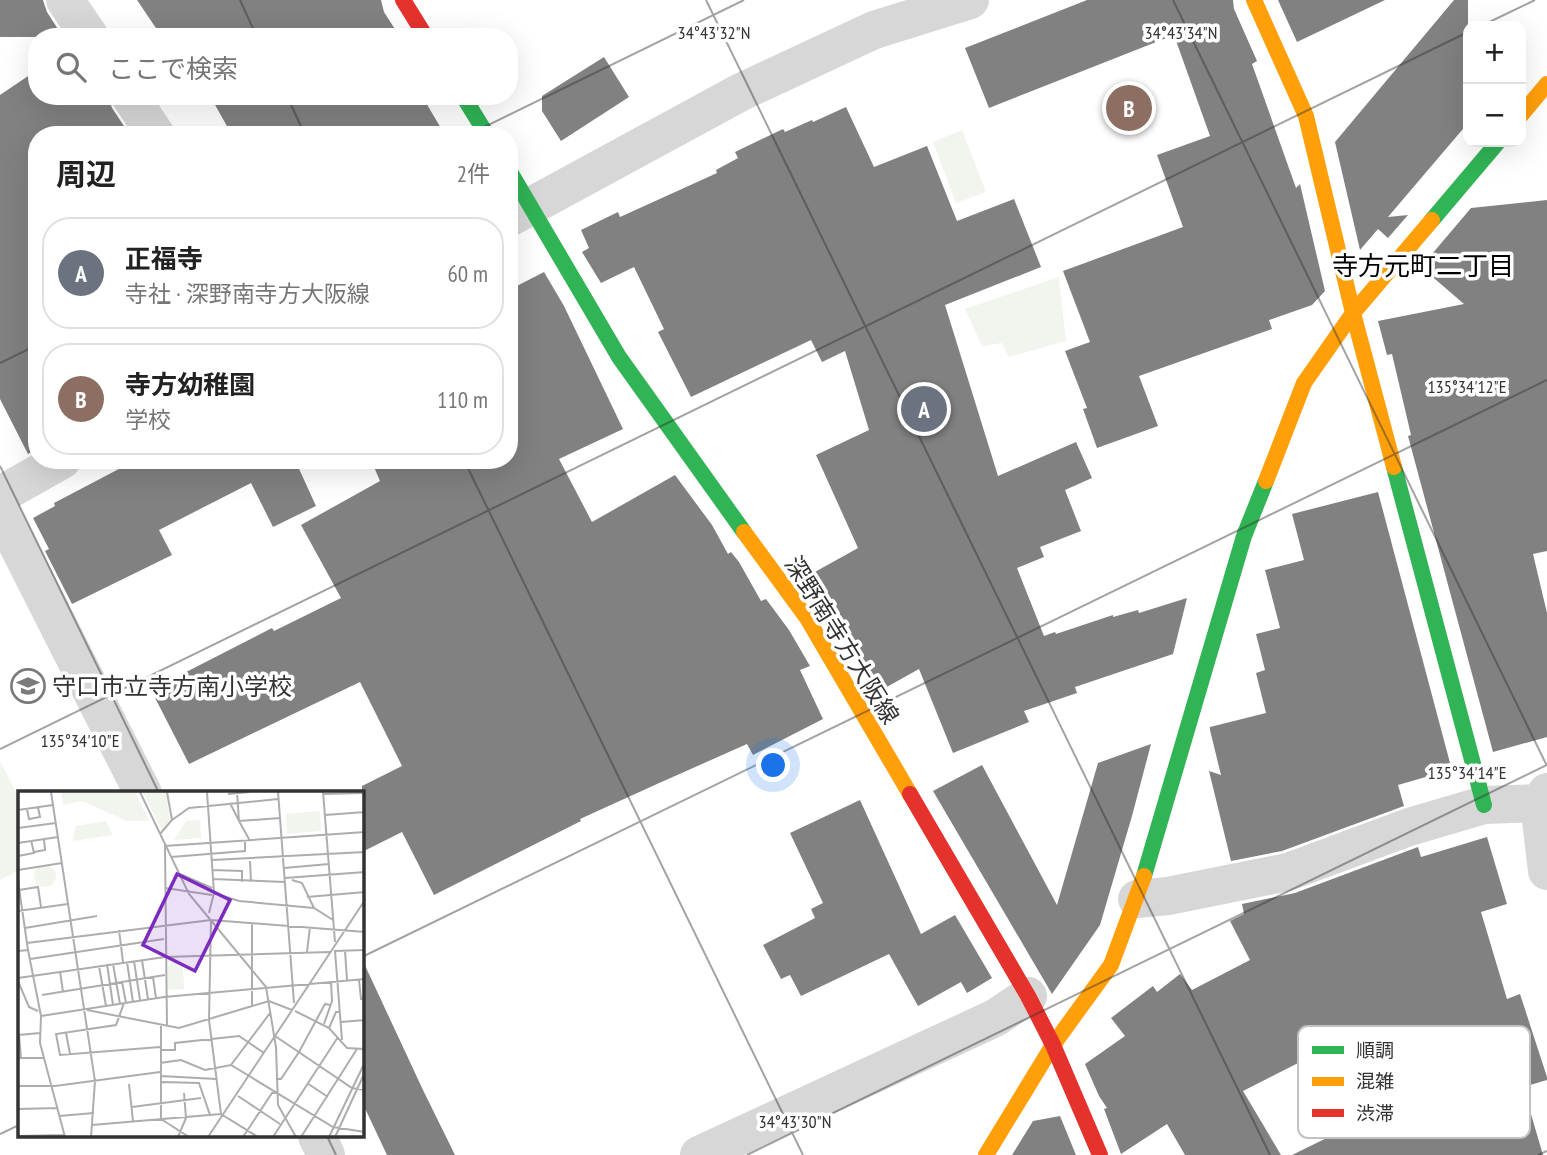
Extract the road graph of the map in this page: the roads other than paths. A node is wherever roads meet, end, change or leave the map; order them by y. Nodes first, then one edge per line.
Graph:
1 (65, 0) edge
2 (403, 0) edge
3 (970, 0) edge
4 (1254, 0) edge
5 (84, 28) edge
6 (420, 28) edge
7 (1547, 84) edge
8 (136, 105) edge
9 (469, 105) edge
10 (1526, 109) edge
11 (150, 126) edge
12 (481, 126) edge
13 (1494, 147) edge
14 (520, 212) edge
15 (1353, 313) junction
16 (46, 469) edge
17 (0, 495) edge
18 (0, 510) edge
19 (142, 791) edge
20 (1543, 797) edge
21 (1484, 805) junction
22 (1547, 871) edge
23 (1137, 899) junction
24 (1028, 996) junction
25 (1054, 1045) junction
26 (318, 1138) edge
27 (326, 1155) edge
28 (699, 1155) edge
29 (986, 1155) edge
30 (1100, 1155) edge

1 - 5 street
2 - 6 street
3 - 14 street
4 - 15 street
7 - 10 street
8 - 11 street
9 - 12 street
13 - 15 street
14 - 24 street, 深野南寺方大阪線
15 - 21 street
15 - 23 street
16 - 17 street
18 - 19 street
20 - 21 street
20 - 22 street
21 - 23 street
23 - 25 street
24 - 25 street, 深野南寺方大阪線
24 - 28 street
25 - 29 street
25 - 30 street, 深野南寺方大阪線
26 - 27 street

